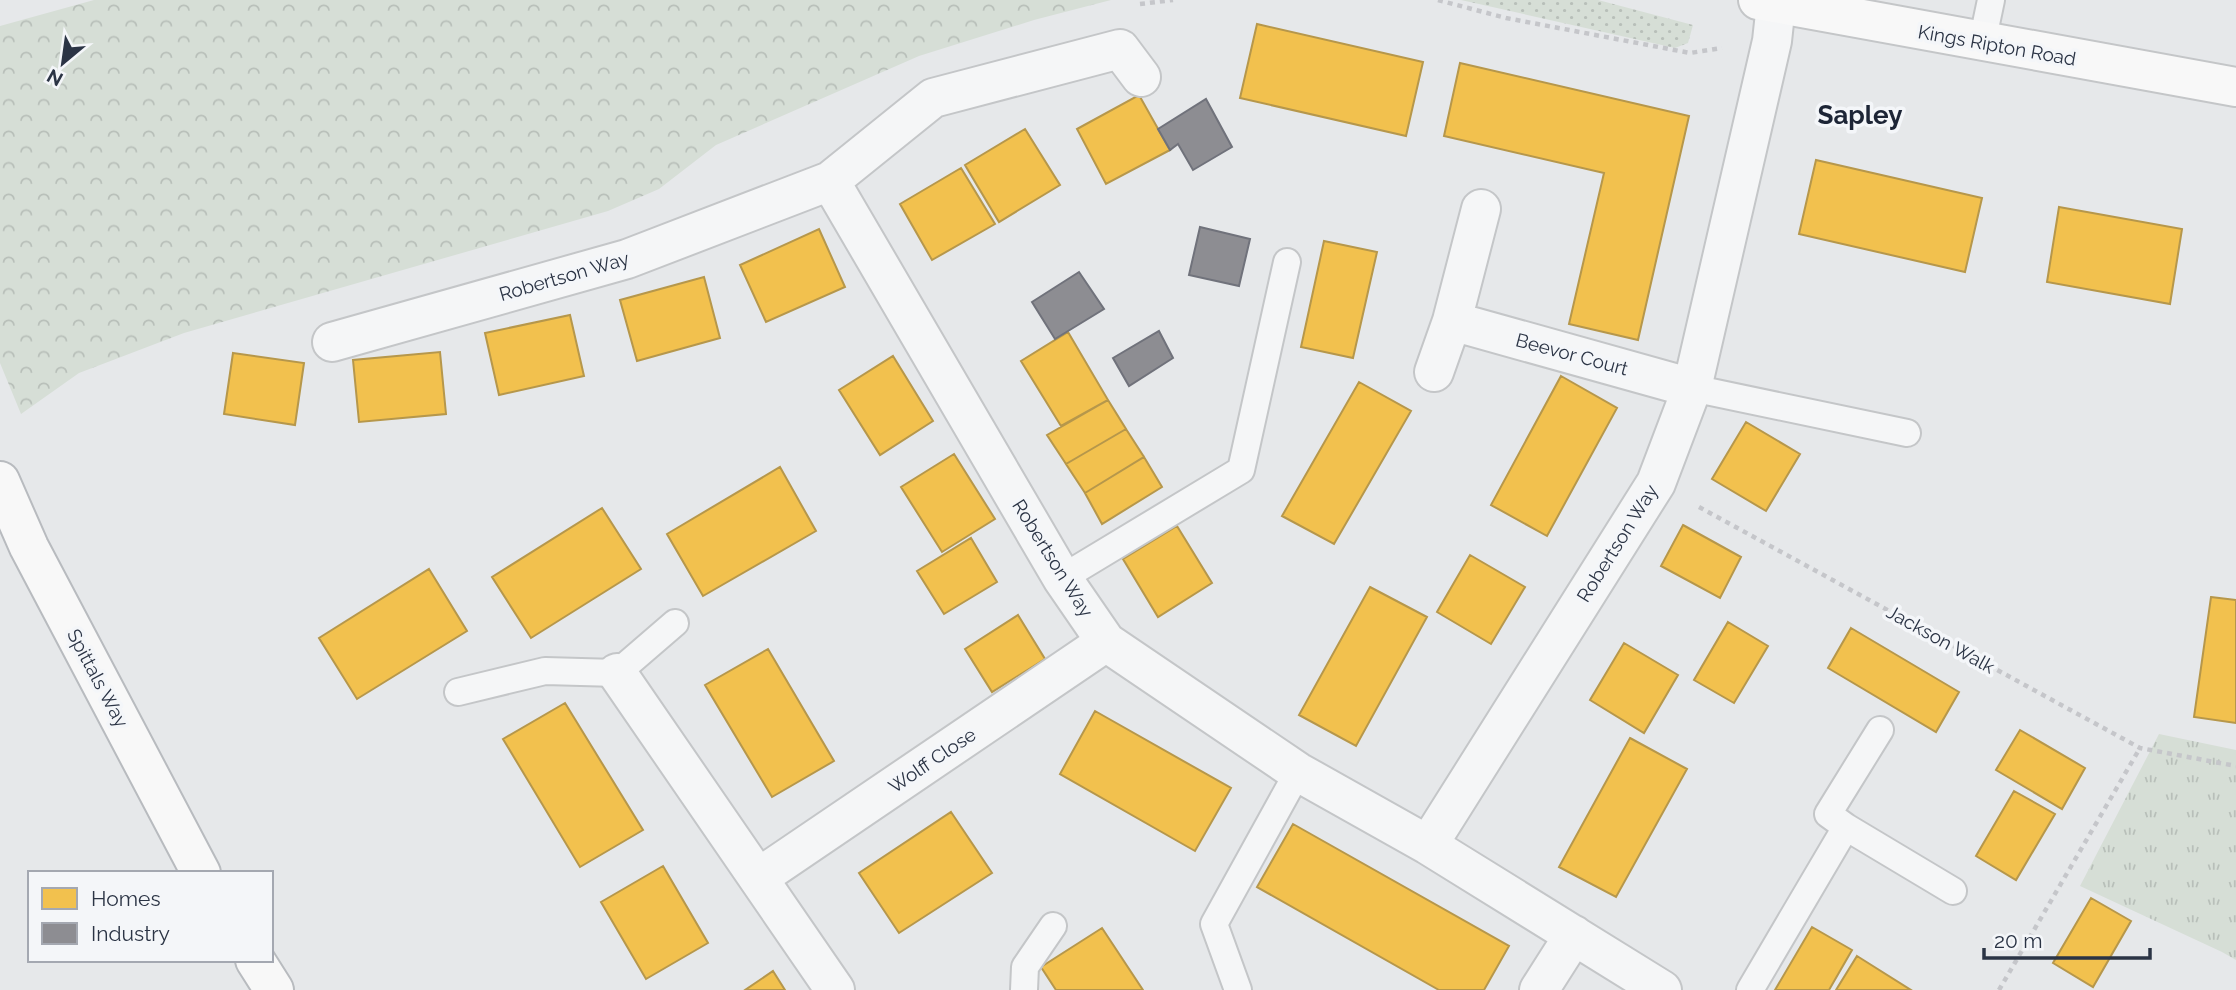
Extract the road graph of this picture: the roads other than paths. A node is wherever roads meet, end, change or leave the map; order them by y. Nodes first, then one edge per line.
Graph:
1 (1991, 0) edge
2 (1767, 2) edge
3 (1982, 43) junction
4 (1141, 77) dead end
5 (2236, 88) edge
6 (830, 181) junction
7 (1481, 209) dead end
8 (1287, 262) dead end
9 (1452, 321) junction
10 (332, 342) dead end
11 (1434, 372) dead end
12 (1692, 388) junction
13 (1907, 433) dead end
14 (0, 481) edge
15 (1062, 578) junction
16 (675, 623) dead end
17 (1106, 642) junction
18 (617, 673) junction
19 (458, 692) dead end
20 (1880, 730) dead end
21 (1298, 772) junction
22 (1846, 827) junction
23 (1428, 845) junction
24 (200, 871) edge
25 (758, 877) junction
26 (1953, 891) dead end
27 (1053, 926) dead end
28 (1574, 935) junction
29 (256, 962) edge
30 (274, 990) edge
31 (835, 990) edge
32 (1024, 990) edge
33 (1238, 990) edge
34 (1539, 990) edge
35 (1662, 990) edge
36 (1750, 990) edge

1 - 3 lane
2 - 3 main road, Kings Ripton Road
2 - 12 street, Robertson Way
3 - 5 main road, Kings Ripton Road
4 - 6 street, Robertson Way
6 - 10 street, Robertson Way
6 - 15 street, Robertson Way
7 - 9 street
8 - 15 lane
9 - 11 street
9 - 12 street, Beevor Court
12 - 13 lane
12 - 23 street, Robertson Way
14 - 24 main road, Spittals Way
15 - 17 street, Robertson Way
16 - 18 lane
17 - 21 street, Robertson Way
17 - 25 street, Wolff Close
18 - 19 lane
18 - 25 street
20 - 22 lane
21 - 23 street, Robertson Way
21 - 33 lane
22 - 26 lane
22 - 36 lane
23 - 28 street, Robertson Way
25 - 31 street
27 - 32 lane
28 - 34 street
28 - 35 street, Robertson Way
29 - 30 main road

